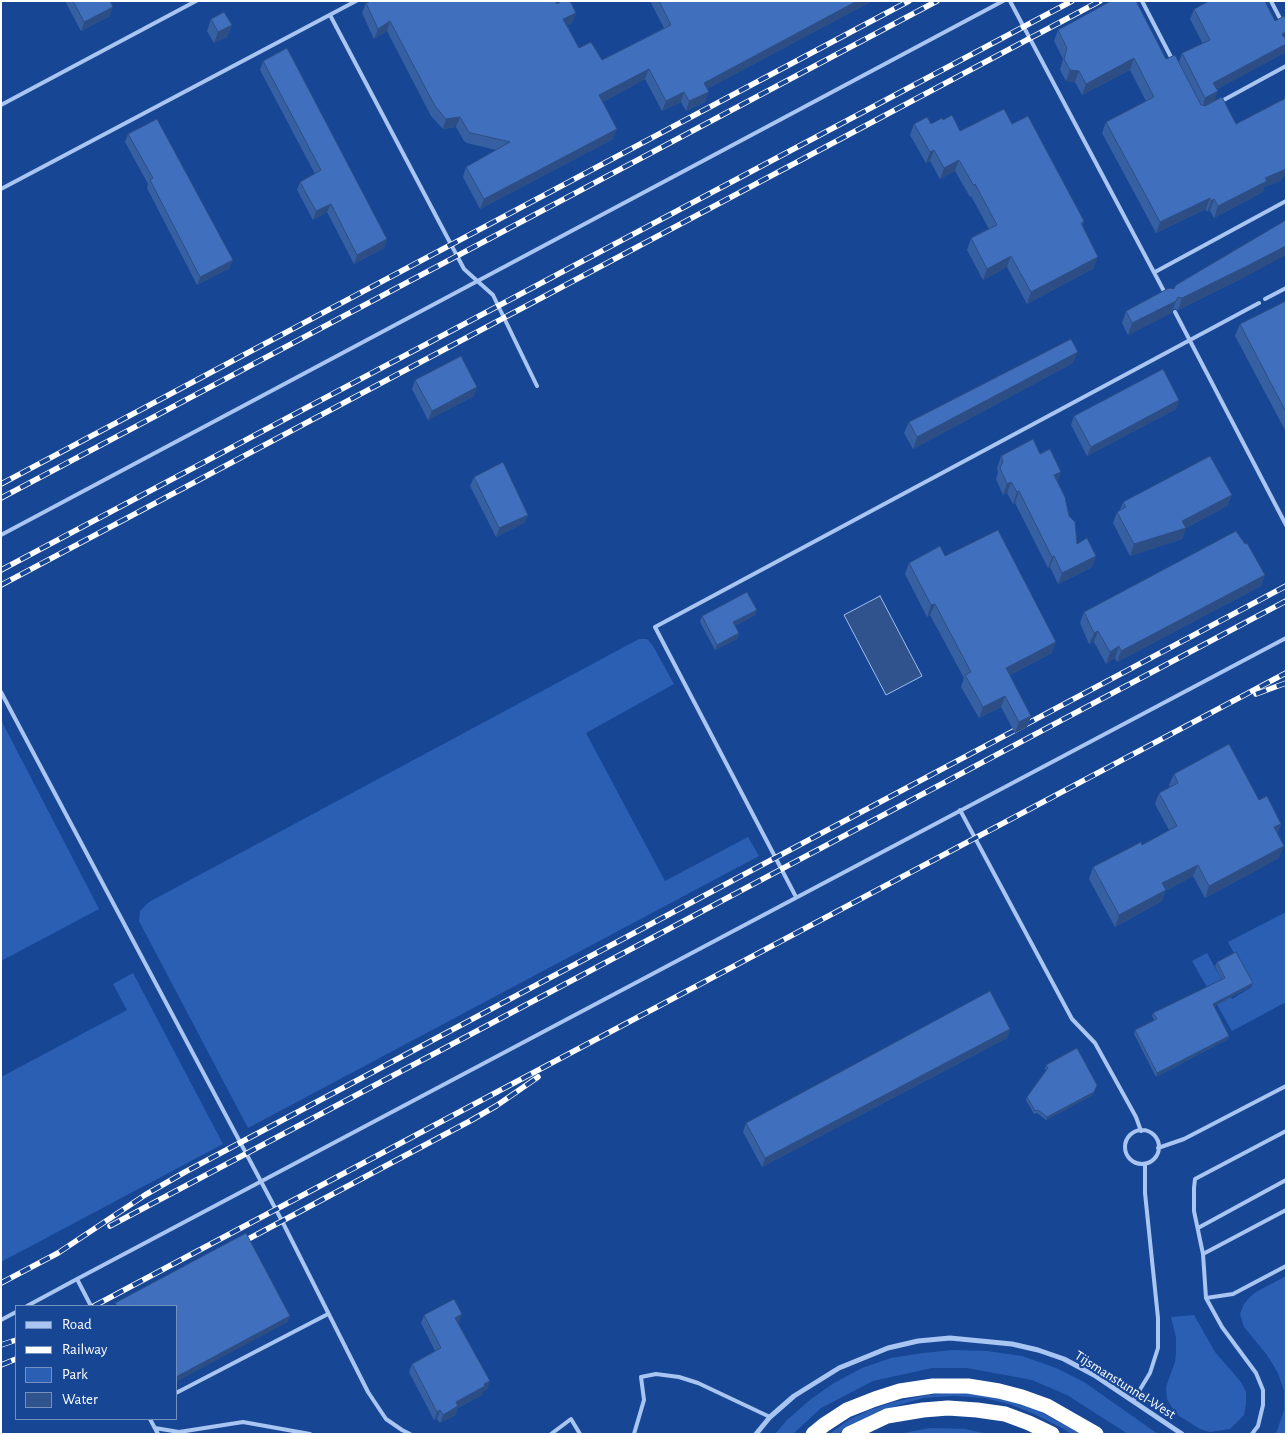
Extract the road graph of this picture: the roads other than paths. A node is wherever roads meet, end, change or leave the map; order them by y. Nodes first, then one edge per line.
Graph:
1 (196, 1) edge
2 (356, 1) edge
3 (1003, 1) edge
4 (1010, 1) edge
5 (1142, 1) edge
6 (1270, 1) edge
7 (330, 15) junction
8 (1286, 30) edge
9 (1173, 62) edge
10 (1286, 66) edge
11 (1217, 104) edge
12 (1, 105) edge
13 (1, 190) edge
14 (1286, 201) edge
15 (1155, 272) junction
16 (478, 282) junction
17 (1286, 288) edge
18 (1168, 298) edge
19 (1265, 299) dead end
20 (1259, 303) dead end
21 (1175, 312) edge
22 (1189, 341) junction
23 (537, 386) dead end
24 (1286, 525) edge
25 (1, 535) edge
26 (1286, 638) edge
27 (1, 692) edge
28 (960, 810) junction
29 (796, 897) junction
30 (1286, 1086) edge
31 (1141, 1130) junction
32 (1286, 1131) edge
33 (1158, 1148) junction
34 (1145, 1164) junction
35 (1286, 1180) edge
36 (261, 1183) junction
37 (1286, 1210) edge
38 (1198, 1228) junction
39 (1203, 1254) junction
40 (1286, 1266) edge
41 (77, 1279) junction
42 (1206, 1298) junction
43 (29, 1305) edge
44 (90, 1305) edge
45 (15, 1313) edge
46 (328, 1314) junction
47 (1, 1320) edge
48 (178, 1392) edge
49 (1133, 1402) junction
50 (770, 1417) junction
51 (151, 1420) edge
52 (155, 1428) junction
53 (158, 1434) edge
54 (310, 1434) edge
55 (410, 1434) edge
56 (552, 1434) edge
57 (580, 1434) edge
58 (634, 1434) edge
59 (756, 1434) edge
60 (813, 1434) edge
61 (849, 1434) edge
62 (1052, 1434) edge
63 (1096, 1434) edge
64 (1182, 1434) edge
65 (1252, 1434) edge

1 - 12 lane
2 - 7 lane
3 - 16 lane
4 - 15 lane
5 - 9 lane
6 - 8 lane
7 - 13 lane
7 - 16 lane
10 - 11 lane
14 - 15 lane
15 - 18 lane
16 - 23 lane
16 - 25 lane
17 - 19 lane
20 - 22 lane
21 - 22 lane
22 - 24 lane
22 - 29 lane
26 - 28 lane
27 - 36 lane
28 - 29 lane
28 - 31 lane
29 - 36 lane
30 - 33 lane
31 - 33 lane
31 - 34 lane
32 - 38 lane
33 - 34 lane
34 - 49 lane
35 - 38 lane
36 - 41 lane
36 - 46 lane
37 - 39 lane
38 - 39 lane
39 - 42 lane
40 - 42 lane
41 - 43 lane
41 - 44 lane
42 - 65 lane
45 - 47 lane
46 - 48 lane
46 - 55 lane
49 - 50 street, Tijsmanstunnel-West
49 - 64 street, Tijsmanstunnel-West
50 - 58 lane
50 - 59 street, Tijsmanstunnel-West
51 - 52 lane
52 - 53 lane
52 - 54 lane
56 - 57 lane
60 - 63 highway
61 - 62 highway

